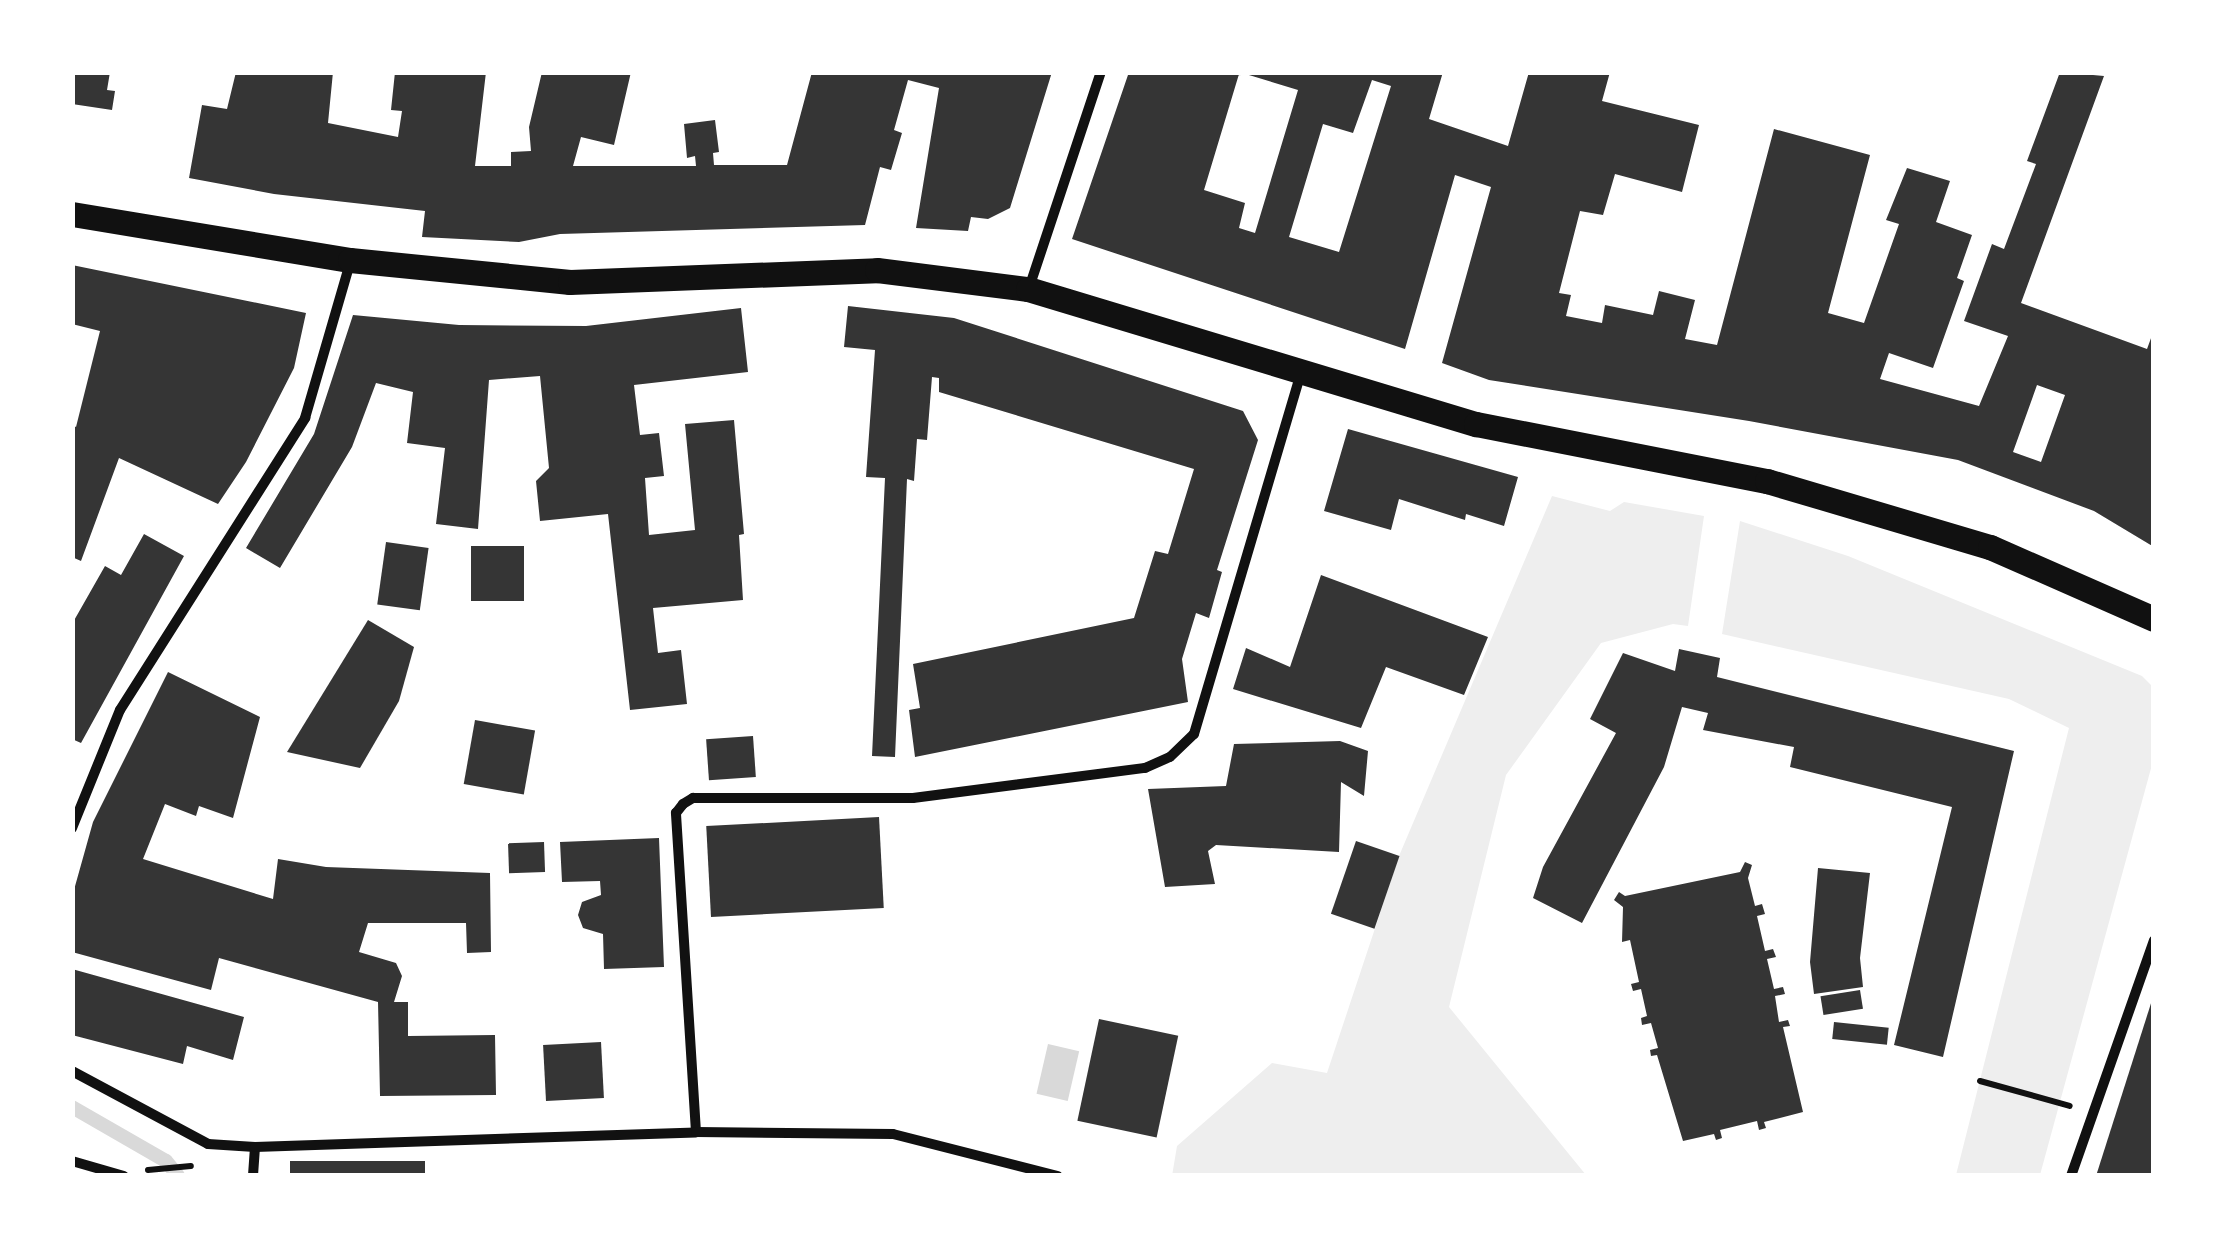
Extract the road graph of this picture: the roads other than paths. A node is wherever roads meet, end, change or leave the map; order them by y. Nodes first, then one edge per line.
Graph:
1 (1102, 72) edge
2 (72, 214) edge
3 (350, 260) junction
4 (1028, 289) junction
5 (1300, 375) junction
6 (2154, 620) edge
7 (72, 828) edge
8 (2154, 940) edge
9 (72, 1071) edge
10 (696, 1132) junction
11 (255, 1147) junction
12 (72, 1161) edge
13 (124, 1176) edge
14 (253, 1176) edge
15 (1058, 1176) edge
16 (2072, 1176) edge

1 - 4 street
2 - 3 main road
3 - 4 main road
3 - 7 street
4 - 5 main road
5 - 6 main road
5 - 10 street
8 - 16 street
9 - 11 street
10 - 11 street
10 - 15 street
11 - 14 street
12 - 13 street

